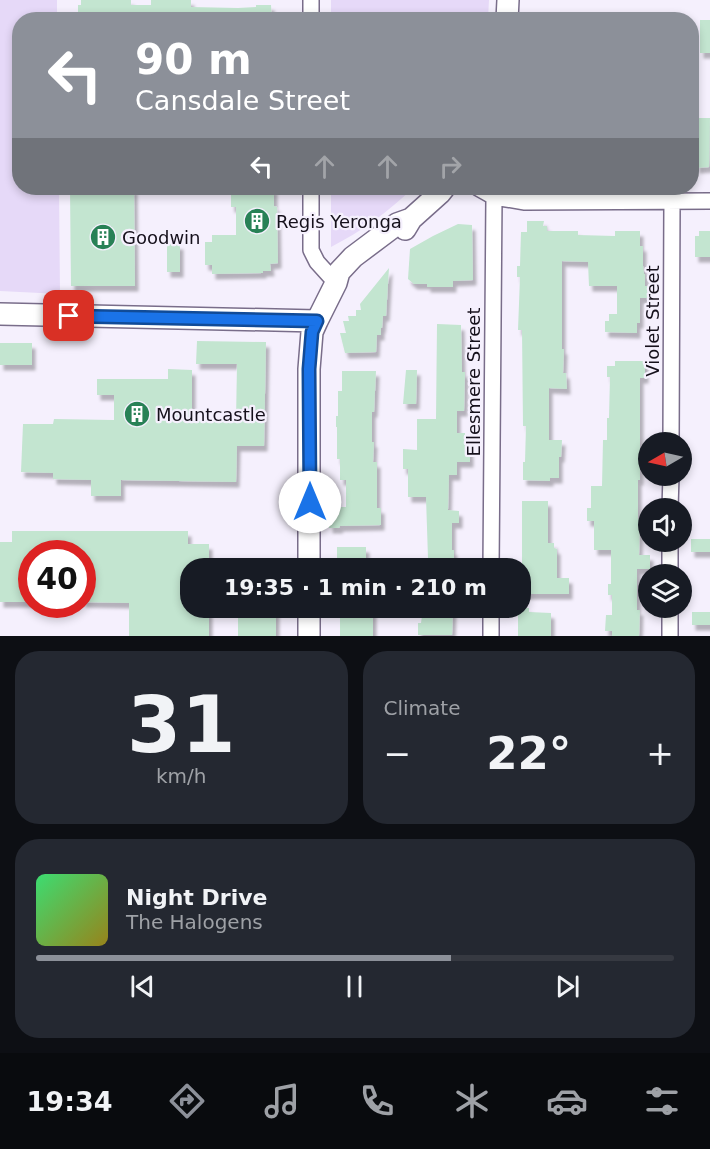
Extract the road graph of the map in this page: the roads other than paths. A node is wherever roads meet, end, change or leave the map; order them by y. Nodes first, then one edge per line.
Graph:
1 (311, 195) edge
2 (438, 195) edge
3 (490, 195) edge
4 (494, 197) junction
5 (672, 201) junction
6 (710, 201) edge
7 (336, 283) junction
8 (0, 314) edge
9 (317, 321) junction
10 (671, 432) edge
11 (309, 558) edge
12 (491, 558) edge
13 (309, 618) edge
14 (491, 618) edge
15 (670, 618) edge
16 (309, 636) edge
17 (491, 636) edge
18 (670, 636) edge

1 - 7 street
2 - 7 street
3 - 4 street
4 - 5 street
4 - 12 street, Ellesmere Street
5 - 6 street
5 - 10 street, Violet Street
7 - 9 street
8 - 9 street
9 - 11 street
13 - 16 street
14 - 17 street
15 - 18 street

